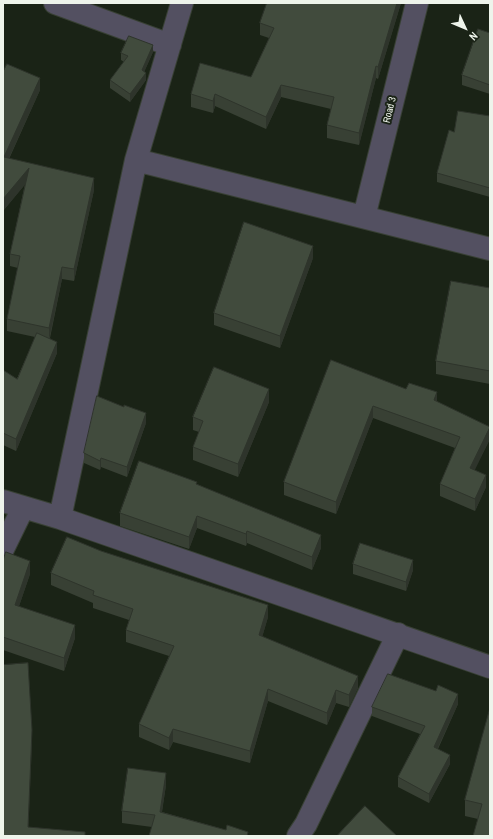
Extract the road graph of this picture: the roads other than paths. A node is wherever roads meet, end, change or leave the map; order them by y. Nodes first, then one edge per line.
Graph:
1 (54, 3) edge
2 (182, 3) edge
3 (417, 3) edge
4 (170, 45) junction
5 (136, 160) junction
6 (364, 217) junction
7 (490, 249) edge
8 (3, 501) edge
9 (23, 508) junction
10 (60, 518) junction
11 (3, 549) edge
12 (398, 634) junction
13 (490, 667) edge
14 (298, 836) edge

1 - 4 street
2 - 4 street
3 - 6 street, Road 3
4 - 5 street
5 - 6 street
5 - 10 street
6 - 7 street
8 - 9 street
9 - 10 street
9 - 11 street
10 - 12 street
12 - 13 street
12 - 14 street

